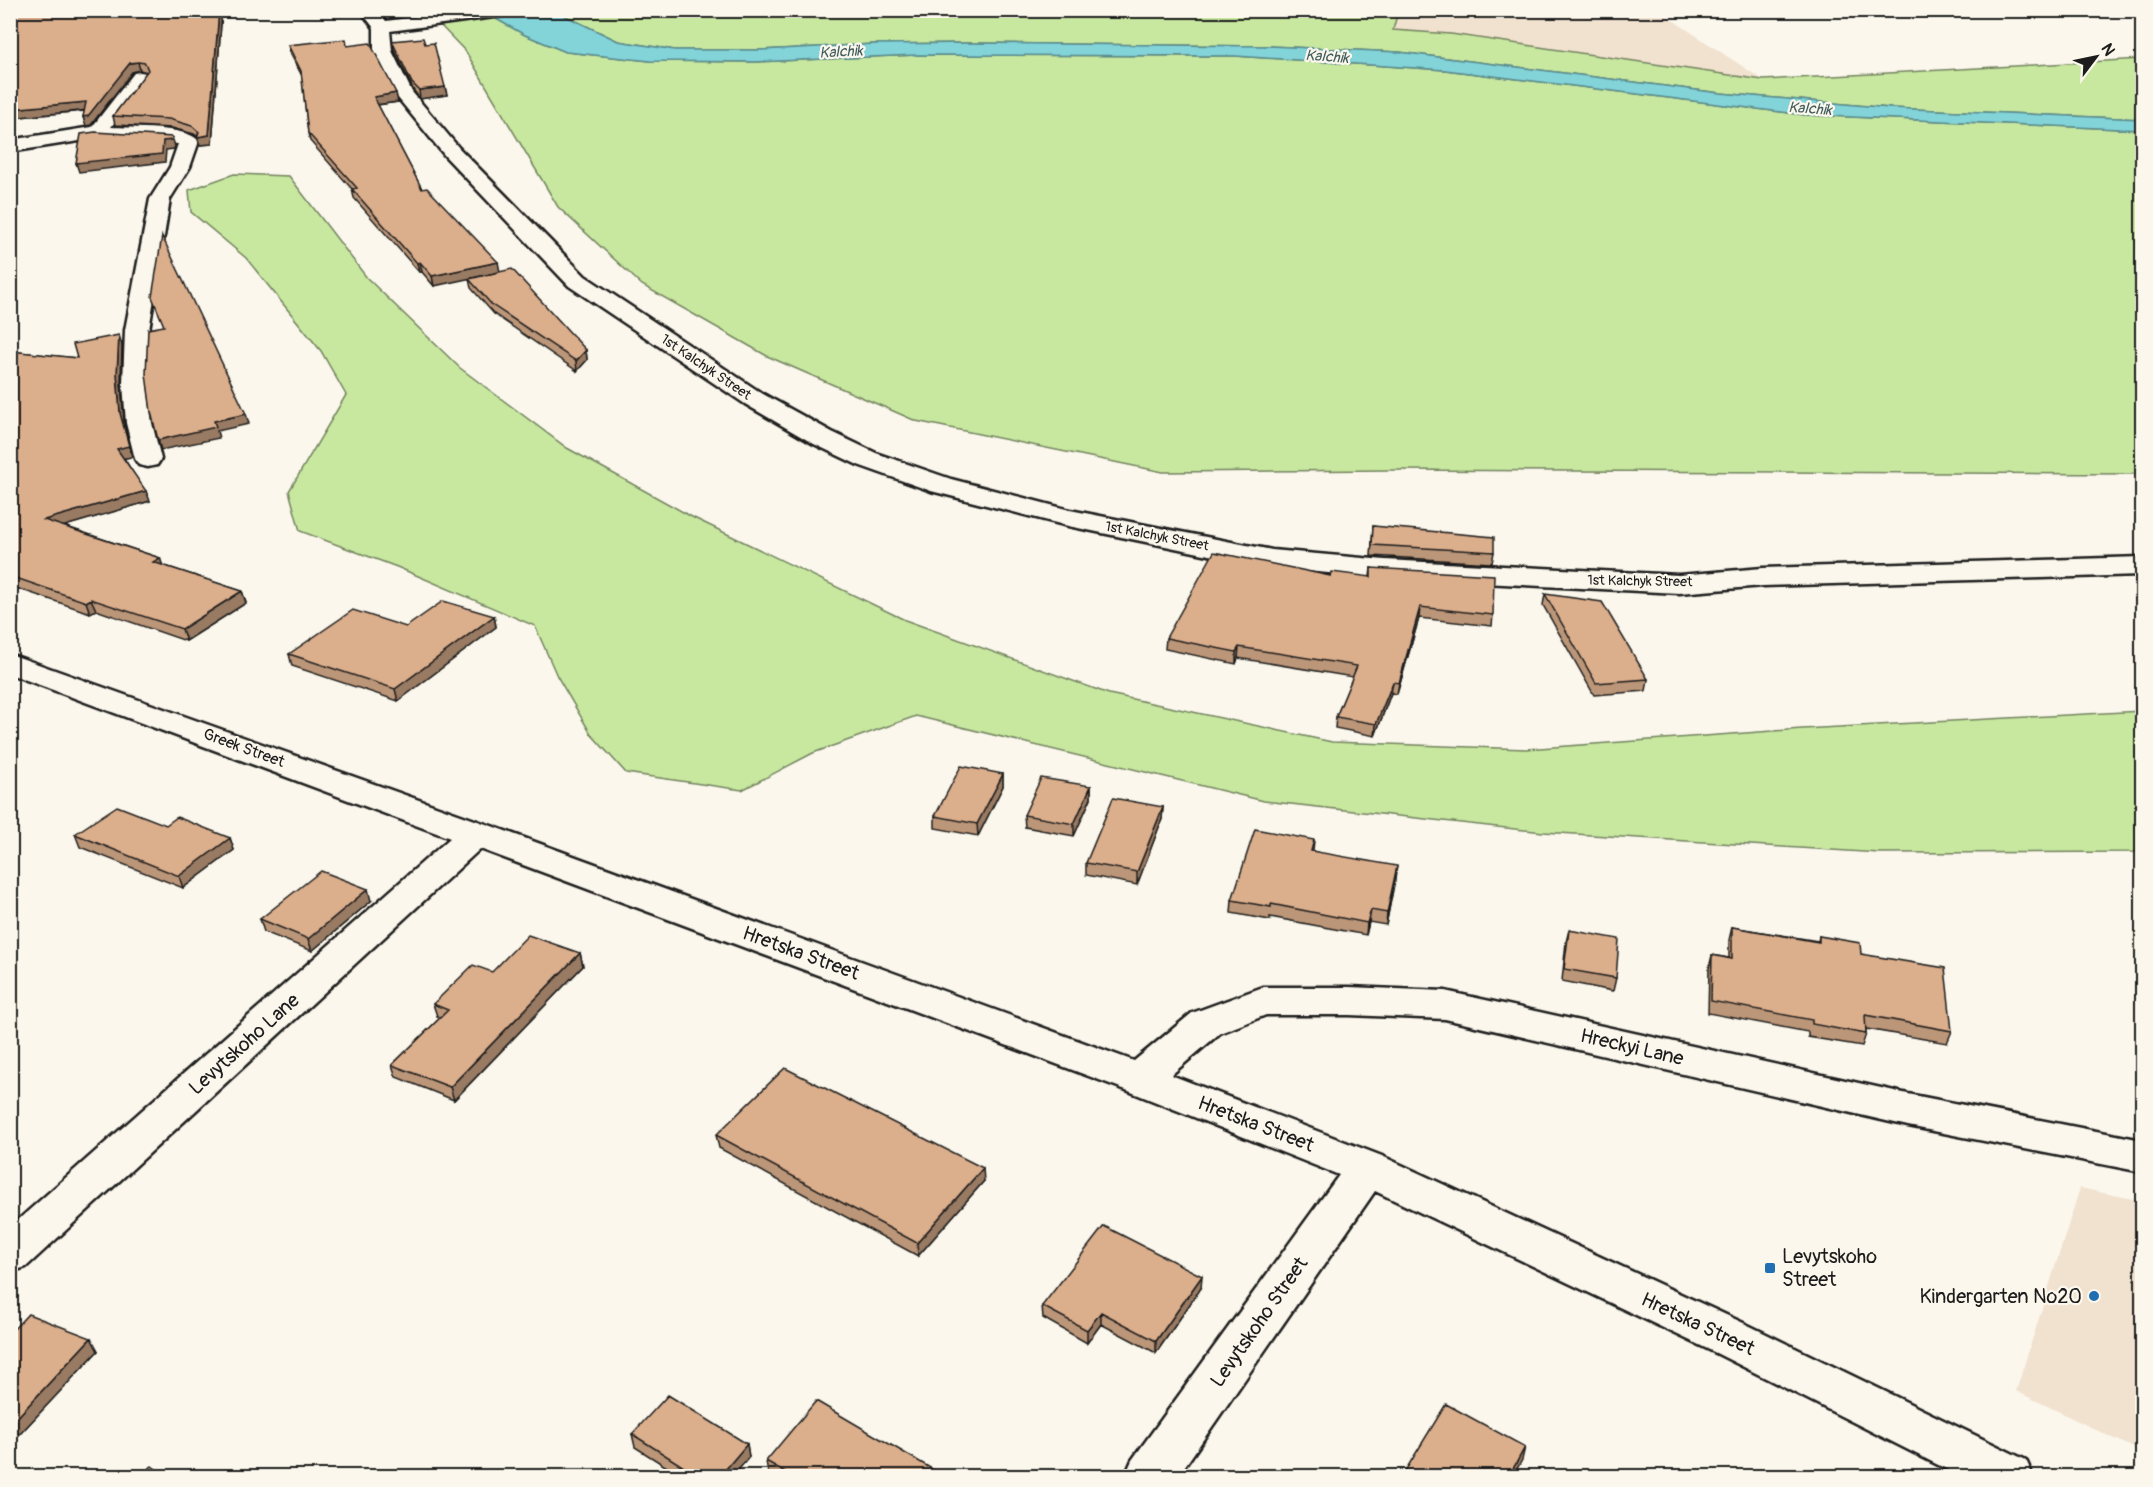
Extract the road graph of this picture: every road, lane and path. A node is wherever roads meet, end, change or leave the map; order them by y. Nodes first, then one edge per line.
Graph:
1 (509, 10) edge
2 (375, 19) edge
3 (140, 77) edge
4 (98, 132) junction
5 (10, 146) edge
6 (148, 459) dead end
7 (2142, 566) edge
8 (10, 663) edge
9 (477, 833) junction
10 (1140, 1079) junction
11 (2142, 1156) edge
12 (1367, 1168) junction
13 (10, 1254) edge
14 (1150, 1476) edge
15 (2008, 1476) edge

1 - 2 street
2 - 7 street, 1st Kalchyk Street
3 - 4 street
4 - 5 street
4 - 6 street
8 - 9 street, Greek Street
9 - 10 street, Hretska Street
9 - 13 street, Levytskoho Lane
10 - 11 street, Hreckyi Lane
10 - 12 street, Hretska Street
12 - 14 street, Levytskoho Street
12 - 15 street, Hretska Street

